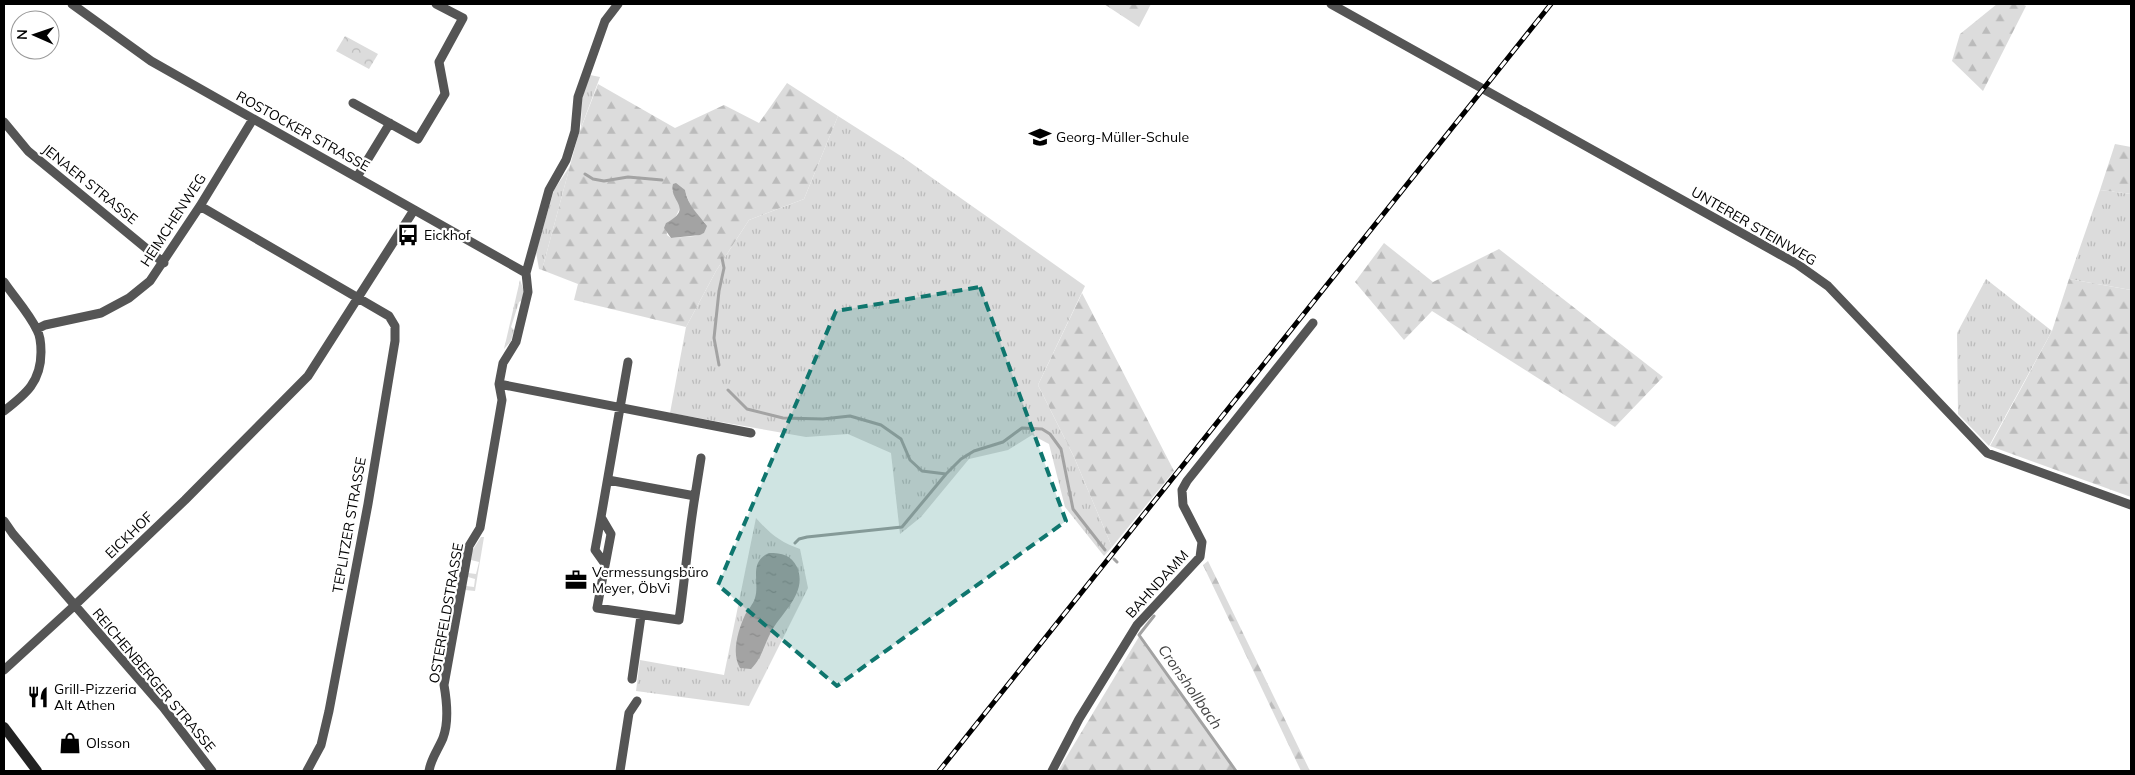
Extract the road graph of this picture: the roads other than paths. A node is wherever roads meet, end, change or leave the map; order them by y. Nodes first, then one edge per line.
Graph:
1 (72, 4) edge
2 (436, 4) edge
3 (618, 4) edge
4 (1331, 4) edge
5 (353, 103) dead end
6 (253, 118) junction
7 (4, 122) edge
8 (390, 122) junction
9 (357, 177) junction
10 (200, 206) junction
11 (414, 210) junction
12 (164, 263) junction
13 (526, 273) junction
14 (4, 282) edge
15 (359, 297) junction
16 (1312, 323) dead end
17 (37, 329) junction
18 (628, 362) dead end
19 (499, 384) junction
20 (620, 408) junction
21 (4, 411) edge
22 (751, 433) dead end
23 (701, 458) dead end
24 (608, 480) junction
25 (695, 496) junction
26 (2131, 505) edge
27 (4, 520) edge
28 (74, 606) junction
29 (641, 616) junction
30 (4, 670) edge
31 (632, 679) dead end
32 (637, 701) dead end
33 (4, 727) edge
34 (37, 771) edge
35 (212, 771) edge
36 (307, 771) edge
37 (429, 771) edge
38 (620, 771) edge
39 (1052, 771) edge

1 - 6 street, ROSTOCKER STRASSE
2 - 8 street
3 - 13 street, OSTERFELDSTRASSE
4 - 26 street, UNTERER STEINWEG
5 - 8 street
6 - 9 street, ROSTOCKER STRASSE
6 - 10 street, HEIMCHENWEG
7 - 12 street, JENAER STRASSE
8 - 9 street
9 - 11 street, ROSTOCKER STRASSE
10 - 12 street, HEIMCHENWEG
10 - 15 street
11 - 13 street, ROSTOCKER STRASSE
11 - 15 street, EICKHOF
12 - 17 street, HEIMCHENWEG
13 - 19 street, OSTERFELDSTRASSE
14 - 17 street
15 - 28 street, EICKHOF
15 - 36 street, TEPLITZER STRASSE
16 - 39 street, BAHNDAMM
17 - 21 street
18 - 20 street
19 - 20 street
19 - 37 street, OSTERFELDSTRASSE
20 - 22 street
20 - 24 street
23 - 25 street
24 - 25 street
24 - 29 street
25 - 29 street
27 - 28 street, REICHENBERGER STRASSE
28 - 30 street, EICKHOF
28 - 35 street, REICHENBERGER STRASSE
29 - 31 street
32 - 38 street
33 - 34 main road

